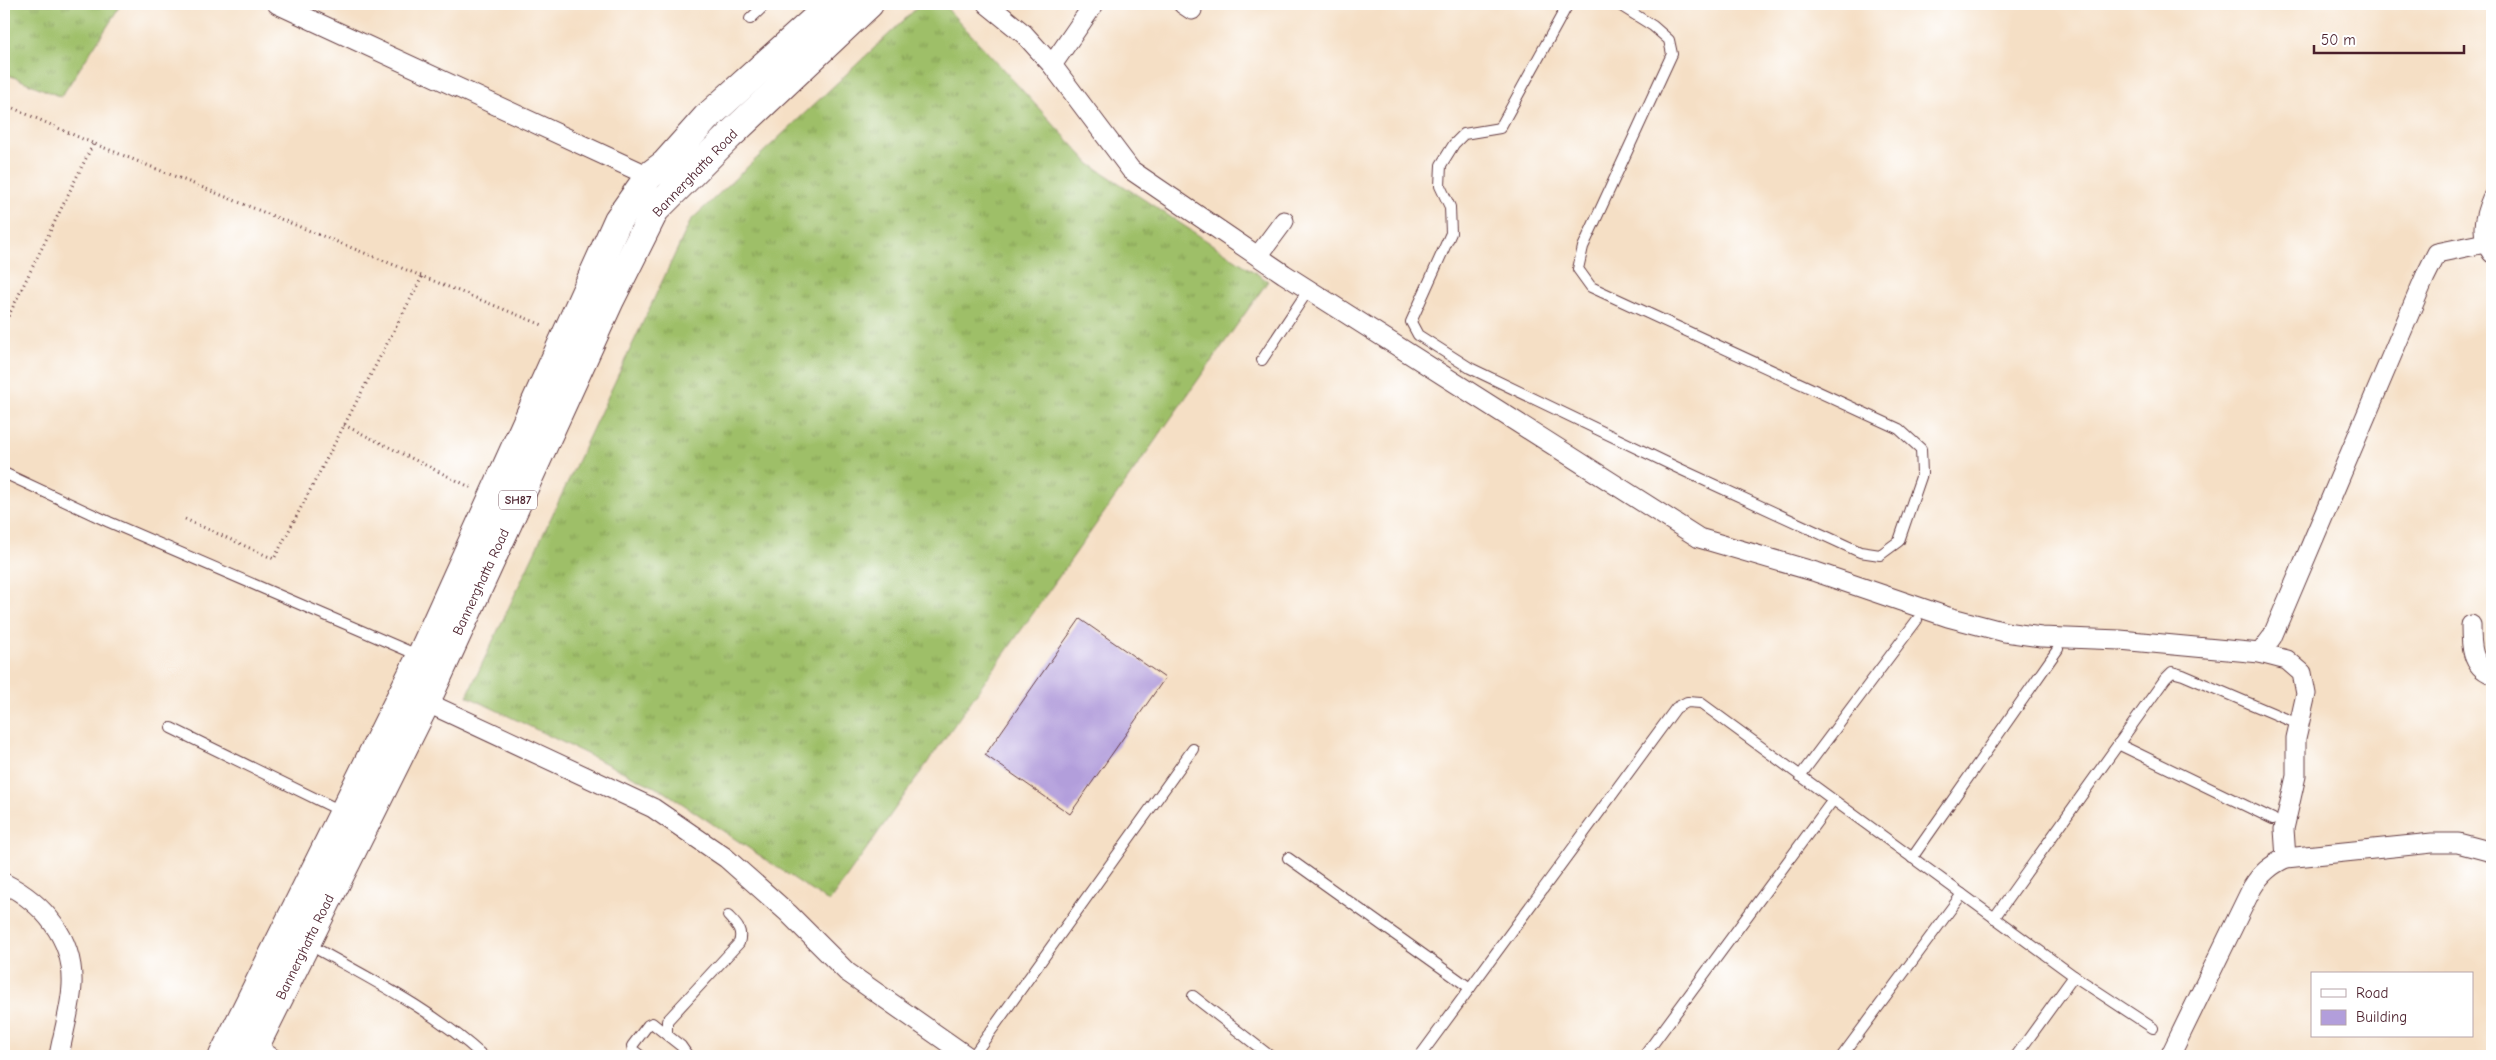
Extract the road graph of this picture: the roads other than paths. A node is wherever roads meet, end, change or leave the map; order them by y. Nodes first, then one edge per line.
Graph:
1 (277, 4) edge
2 (766, 4) edge
3 (832, 4) edge
4 (869, 4) edge
5 (987, 4) edge
6 (1094, 4) edge
7 (1568, 4) edge
8 (1618, 4) edge
9 (750, 19) dead end
10 (1052, 65) junction
11 (649, 176) junction
12 (2492, 198) edge
13 (1284, 221) dead end
14 (2489, 248) edge
15 (1258, 256) junction
16 (1309, 289) junction
17 (1262, 360) dead end
18 (4, 474) edge
19 (1917, 620) dead end
20 (2471, 625) dead end
21 (2058, 649) dead end
22 (2260, 654) junction
23 (421, 656) junction
24 (2492, 674) edge
25 (414, 697) junction
26 (2291, 721) dead end
27 (171, 728) dead end
28 (2118, 744) junction
29 (1193, 749) dead end
30 (1800, 776) junction
31 (1833, 800) junction
32 (344, 813) junction
33 (2273, 819) dead end
34 (2492, 852) edge
35 (1288, 858) dead end
36 (1912, 858) junction
37 (2286, 858) junction
38 (4, 883) edge
39 (1962, 894) junction
40 (728, 916) dead end
41 (1994, 918) junction
42 (307, 943) junction
43 (2074, 976) junction
44 (1470, 988) junction
45 (1193, 996) dead end
46 (2153, 1028) dead end
47 (667, 1035) junction
48 (261, 1051) edge
49 (59, 1056) edge
50 (223, 1056) edge
51 (483, 1056) edge
52 (641, 1056) edge
53 (688, 1056) edge
54 (967, 1056) edge
55 (973, 1056) edge
56 (1270, 1056) edge
57 (1420, 1056) edge
58 (1644, 1056) edge
59 (1842, 1056) edge
60 (2016, 1056) edge
61 (2170, 1056) edge

1 - 11 street
2 - 9 lane
3 - 11 main road, Bannerghatta Road / SH87
4 - 25 main road, Bannerghatta Road / SH87
5 - 10 street
6 - 10 street
7 - 8 lane
10 - 15 street
11 - 23 main road, Bannerghatta Road / SH87
12 - 14 street
13 - 15 street
14 - 22 street
15 - 16 street
16 - 17 lane
16 - 22 street
18 - 23 lane
19 - 30 lane
20 - 24 street
21 - 36 lane
22 - 37 street
23 - 25 main road, Bannerghatta Road / SH87
25 - 32 main road, Bannerghatta Road / SH87
25 - 42 main road, Bannerghatta Road / SH87
25 - 54 street
26 - 28 lane
27 - 32 lane
28 - 33 lane
28 - 41 lane
29 - 55 lane
30 - 31 lane
30 - 44 lane
31 - 36 lane
31 - 58 lane
32 - 50 main road, Bannerghatta Road / SH87
34 - 37 street
35 - 44 lane
36 - 39 lane
37 - 61 street
38 - 49 street
39 - 41 lane
39 - 59 lane
40 - 47 lane
41 - 43 lane
42 - 48 main road, Bannerghatta Road / SH87
42 - 51 lane
43 - 46 lane
43 - 60 lane
44 - 57 lane
45 - 56 lane
47 - 52 lane
47 - 53 lane

